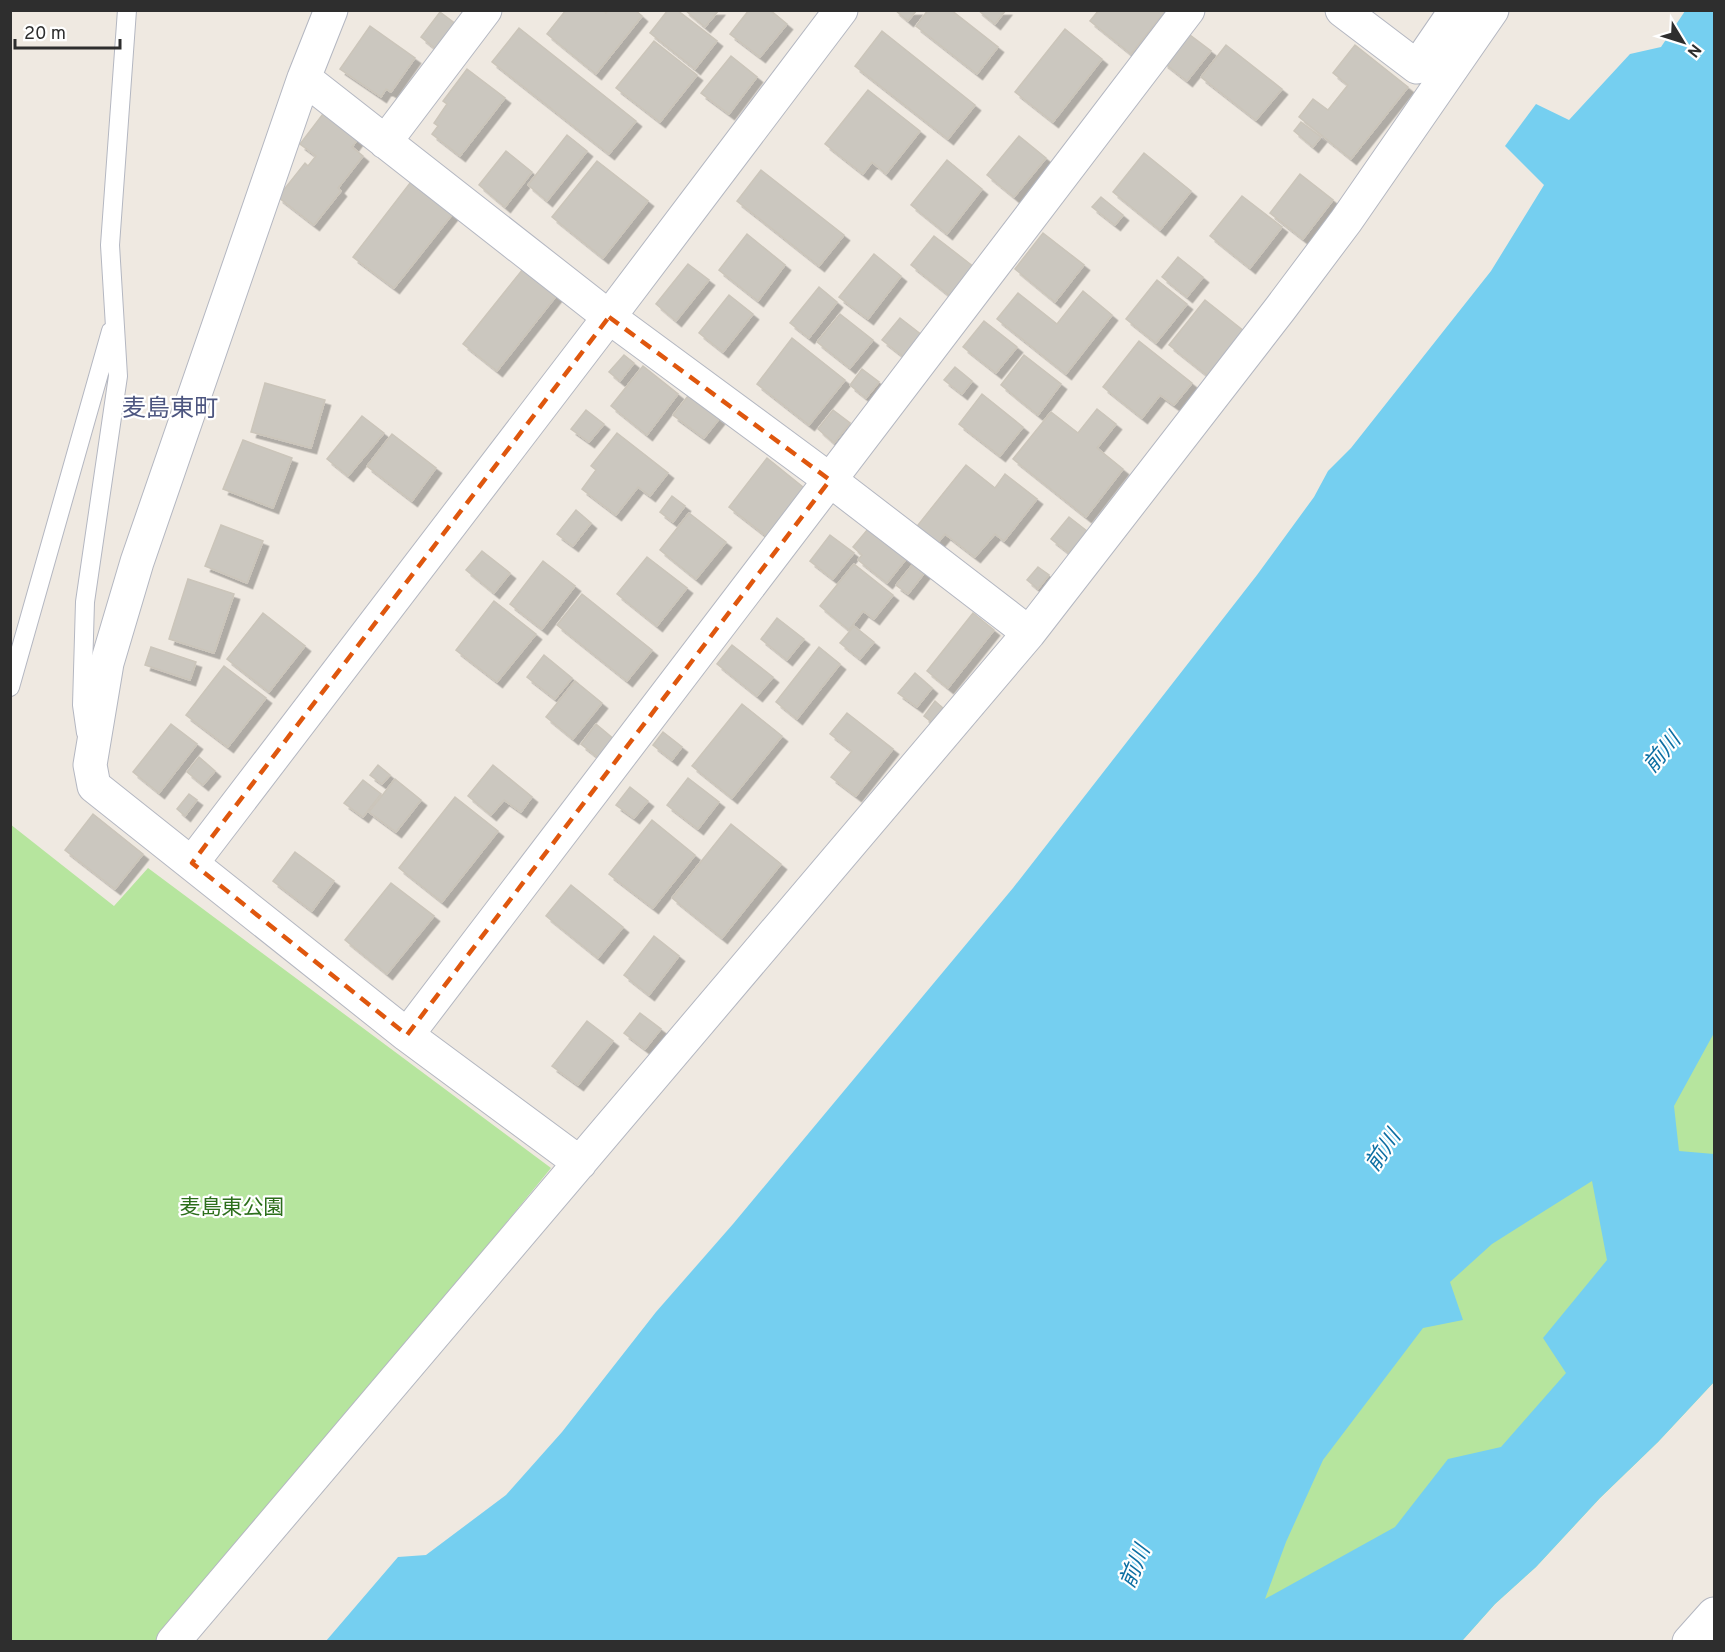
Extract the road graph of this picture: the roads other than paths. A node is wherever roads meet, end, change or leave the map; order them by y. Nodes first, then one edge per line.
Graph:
1 (127, 10) edge
2 (331, 10) edge
3 (484, 10) edge
4 (841, 10) edge
5 (1188, 10) edge
6 (1342, 10) edge
7 (1456, 10) edge
8 (1492, 10) edge
9 (304, 78) junction
10 (385, 142) junction
11 (114, 317) junction
12 (609, 317) junction
13 (830, 480) junction
14 (1029, 633) junction
15 (10, 687) edge
16 (90, 765) junction
17 (192, 863) junction
18 (407, 1035) junction
19 (580, 1163) junction
20 (1714, 1614) edge
21 (173, 1641) edge
22 (1689, 1641) edge

1 - 11 lane
2 - 9 street
3 - 10 street
4 - 12 street
5 - 13 street
6 - 7 street
8 - 14 street
9 - 10 street
9 - 16 street
10 - 12 street
11 - 15 lane
11 - 16 lane
12 - 13 street
12 - 17 street
13 - 14 street
13 - 18 street
14 - 19 street
16 - 17 street
17 - 18 street
18 - 19 street
19 - 21 street
20 - 22 street

